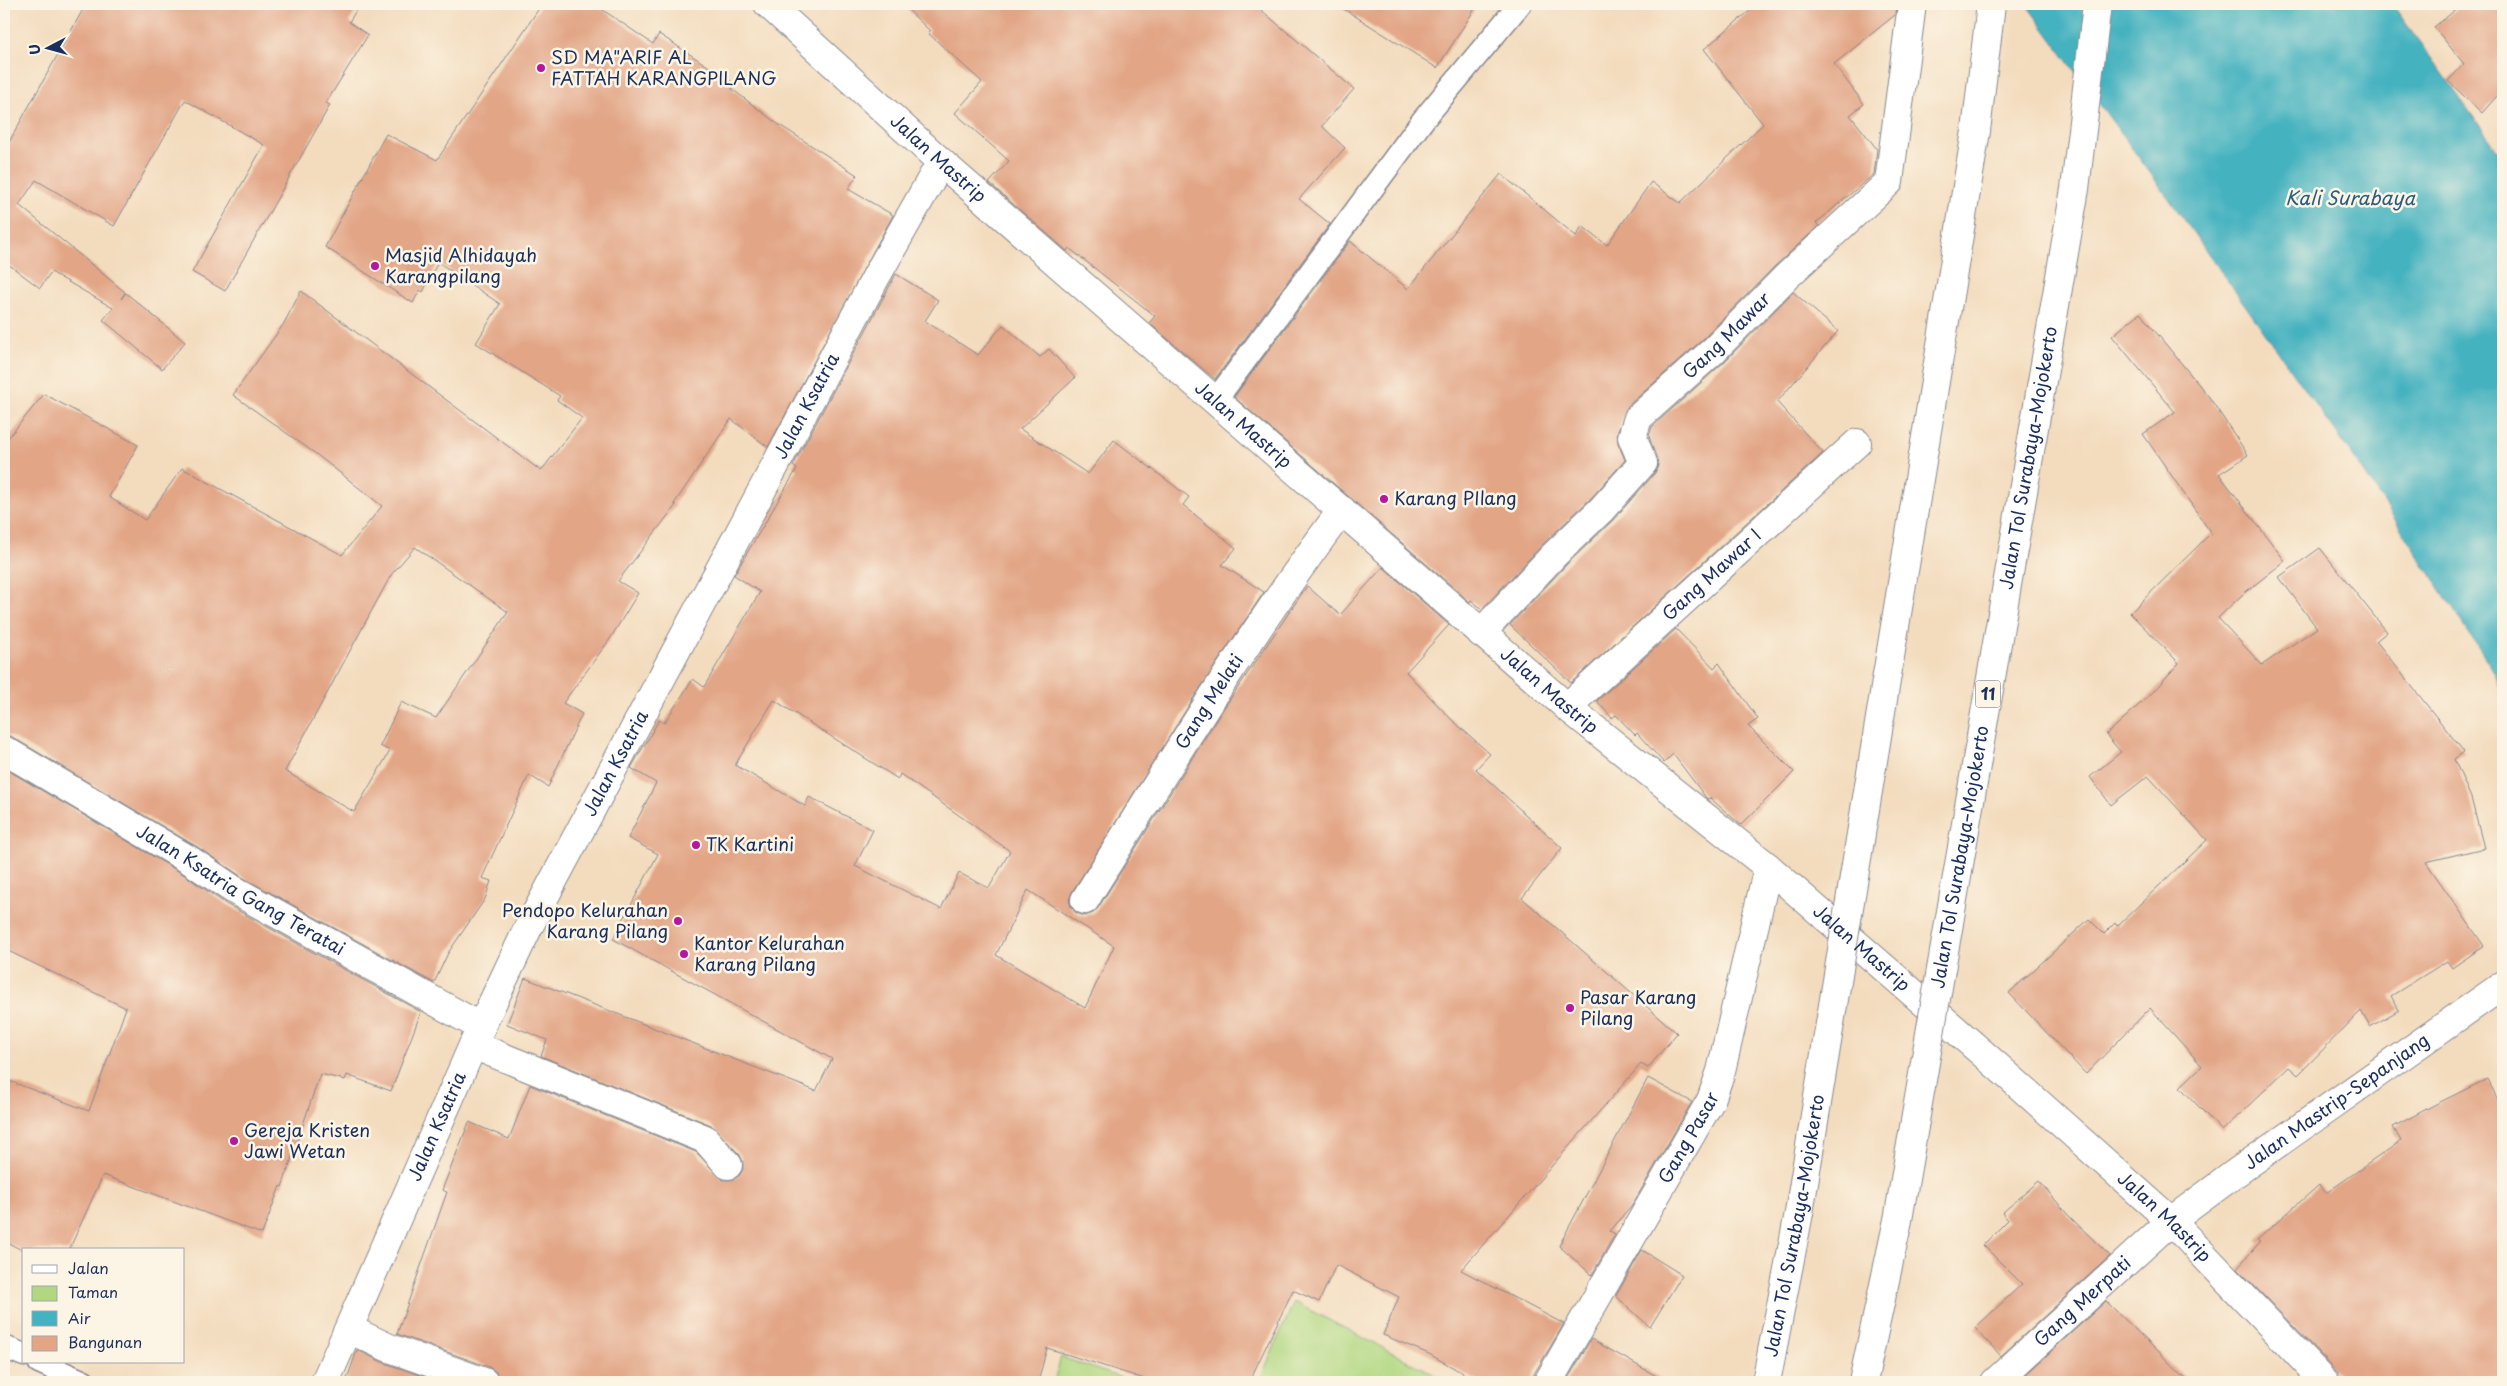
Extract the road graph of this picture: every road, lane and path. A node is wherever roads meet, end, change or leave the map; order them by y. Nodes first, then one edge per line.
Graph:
1 (768, 4) edge
2 (1520, 4) edge
3 (1912, 4) edge
4 (1991, 4) edge
5 (2097, 4) edge
6 (941, 162) junction
7 (1215, 401) junction
8 (1857, 443) dead end
9 (1342, 510) junction
10 (1482, 633) junction
11 (1567, 707) junction
12 (4, 750) edge
13 (1768, 866) junction
14 (1084, 900) dead end
15 (2503, 985) edge
16 (477, 1036) junction
17 (728, 1165) dead end
18 (2171, 1221) junction
19 (350, 1329) junction
20 (4, 1347) edge
21 (22, 1355) edge
22 (44, 1364) edge
23 (84, 1382) edge
24 (325, 1382) edge
25 (484, 1382) edge
26 (1548, 1382) edge
27 (1766, 1382) edge
28 (1863, 1382) edge
29 (1995, 1382) edge
30 (2325, 1382) edge

1 - 6 main road, Jalan Mastrip
2 - 7 lane
3 - 10 main road, Gang Mawar
4 - 27 main road, Jalan Tol Surabaya–Mojokerto, bridge
5 - 28 main road, Jalan Tol Surabaya–Mojokerto / 11, bridge
6 - 7 main road, Jalan Mastrip
6 - 16 main road, Jalan Ksatria
7 - 9 main road, Jalan Mastrip
8 - 11 main road, Gang Mawar I
9 - 10 main road, Jalan Mastrip
9 - 14 main road, Gang Melati
10 - 11 main road, Jalan Mastrip
11 - 13 main road, Jalan Mastrip
12 - 16 main road, Jalan Ksatria Gang Teratai
13 - 18 main road, Jalan Mastrip
13 - 26 main road, Gang Pasar
15 - 18 main road, Jalan Mastrip-Sepanjang
16 - 17 main road, Jalan Ksatria Gang Teratai
16 - 19 main road, Jalan Ksatria
18 - 29 main road, Gang Merpati
18 - 30 main road, Jalan Mastrip
19 - 24 main road, Jalan Ksatria
19 - 25 main road
20 - 21 lane
22 - 23 lane

